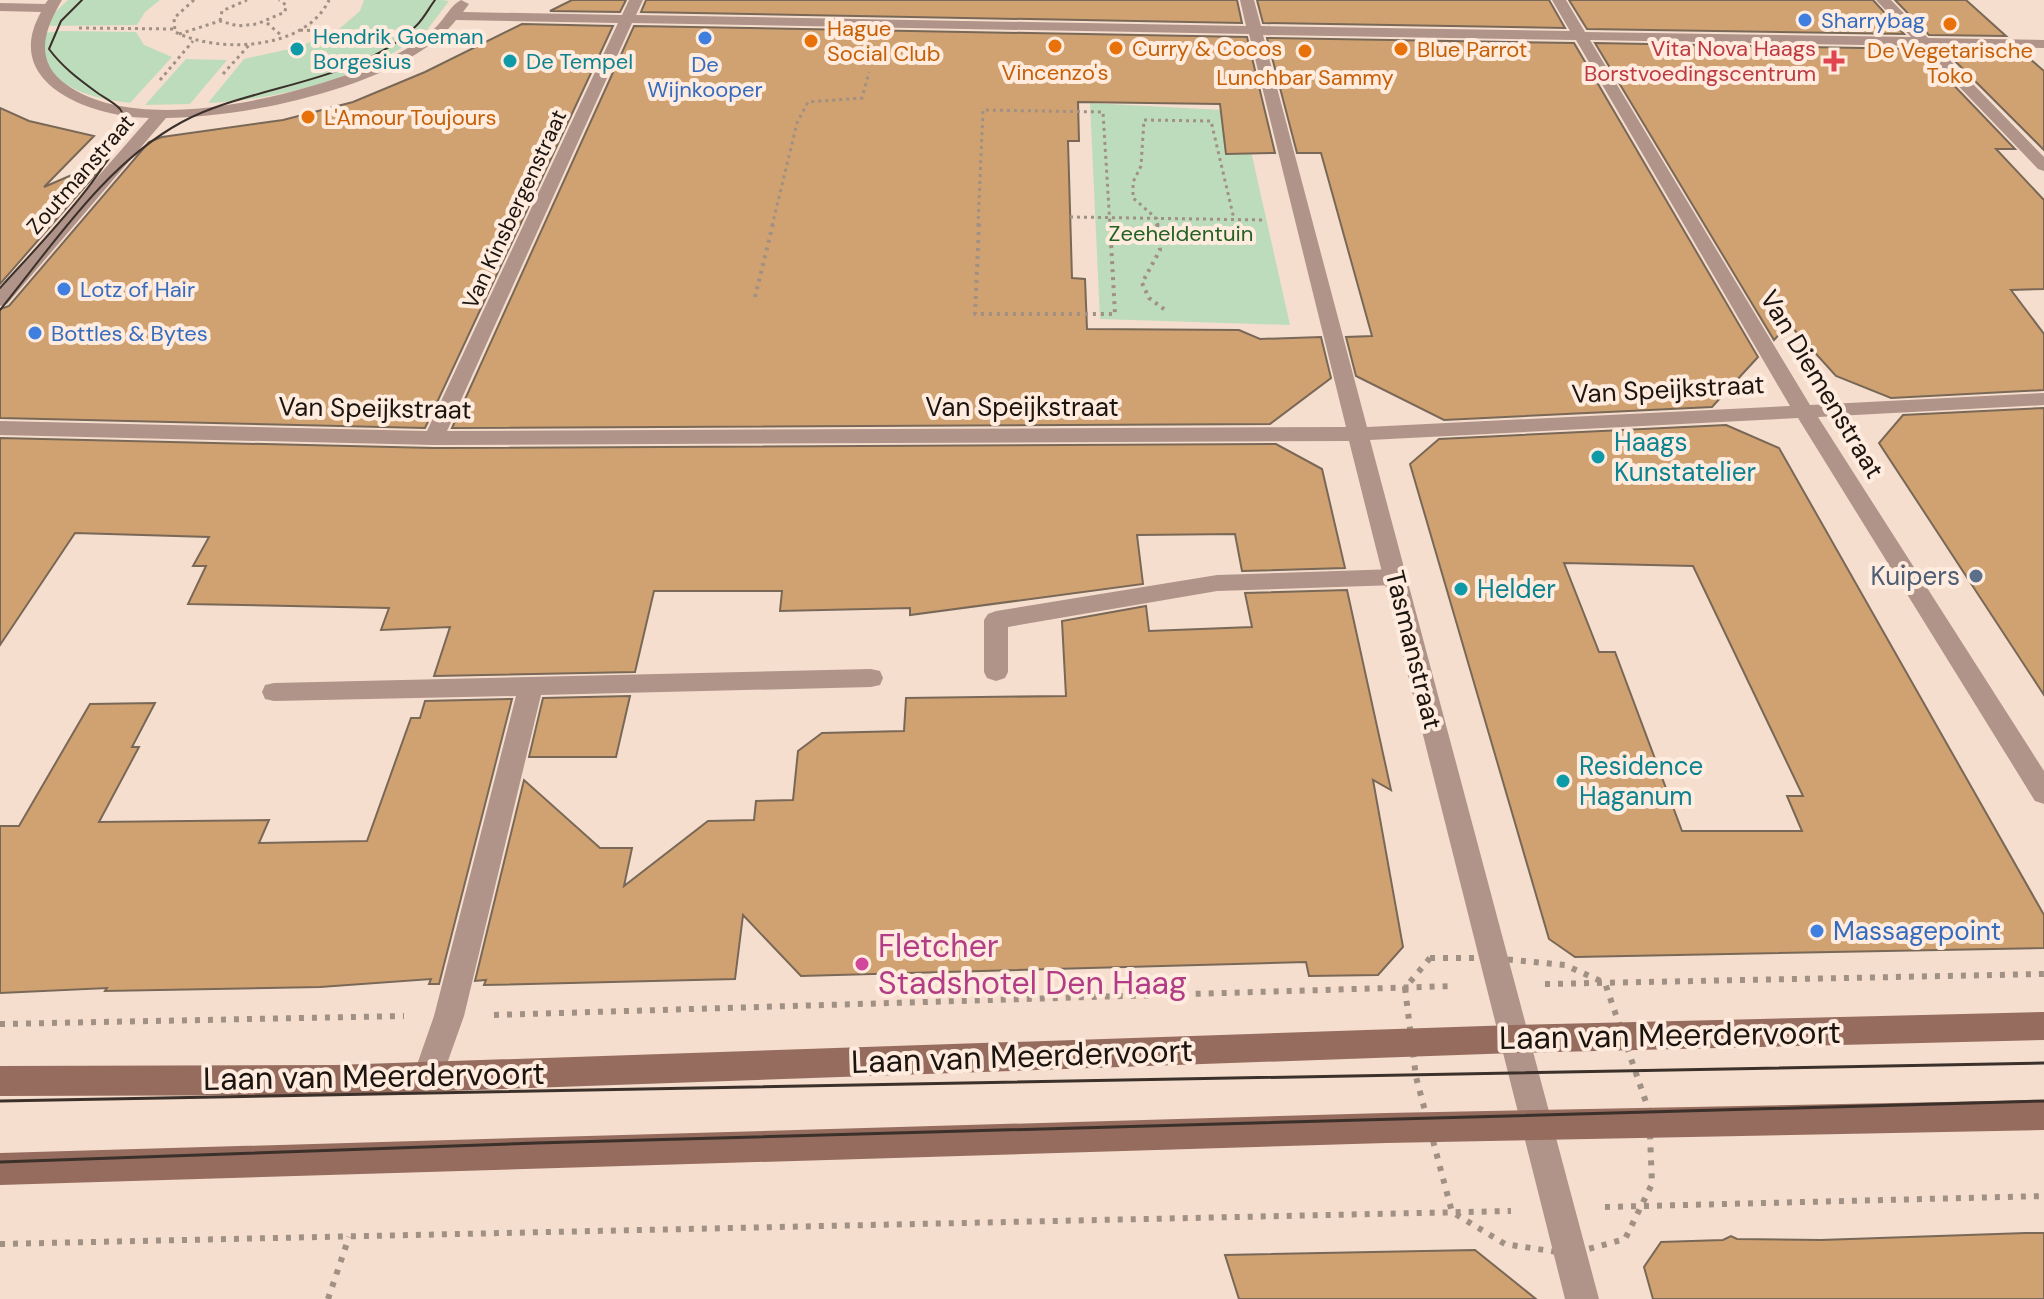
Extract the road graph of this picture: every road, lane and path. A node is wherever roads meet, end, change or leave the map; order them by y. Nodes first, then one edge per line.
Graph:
1 (194, 0) edge
2 (247, 0) edge
3 (288, 0) edge
4 (329, 0) edge
5 (463, 0) edge
6 (636, 0) edge
7 (1247, 0) edge
8 (1559, 0) edge
9 (1883, 0) edge
10 (239, 1) edge
11 (281, 1) edge
12 (49, 4) edge
13 (0, 7) edge
14 (456, 16) junction
15 (628, 19) junction
16 (220, 21) junction
17 (266, 22) junction
18 (174, 29) junction
19 (1254, 31) junction
20 (178, 34) junction
21 (1580, 34) junction
22 (23, 35) joint
23 (282, 36) junction
24 (1923, 41) junction
25 (2044, 44) edge
26 (25, 71) dead end
27 (869, 72) dead end
28 (161, 114) junction
29 (2044, 166) edge
30 (1070, 217) dead end
31 (1109, 218) junction
32 (1157, 219) junction
33 (1234, 219) dead end
34 (1304, 221) junction
35 (755, 297) dead end
36 (0, 300) edge
37 (1168, 312) dead end
38 (2044, 399) edge
39 (1803, 410) junction
40 (0, 428) edge
41 (1358, 434) junction
42 (434, 438) junction
43 (1396, 577) junction
44 (996, 672) dead end
45 (871, 678) dead end
46 (531, 686) junction
47 (274, 692) dead end
48 (2044, 793) edge
49 (2044, 974) edge
50 (1500, 985) junction
51 (449, 1016) junction
52 (0, 1024) edge
53 (2044, 1026) edge
54 (1514, 1039) junction
55 (428, 1076) junction
56 (0, 1081) edge
57 (2044, 1115) edge
58 (1535, 1125) junction
59 (0, 1169) edge
60 (2044, 1196) edge
61 (1559, 1209) junction
62 (349, 1237) junction
63 (0, 1244) edge
64 (328, 1299) edge
65 (1582, 1299) edge

1 - 18 path
2 - 10 path
3 - 11 path
4 - 23 path
5 - 14 street
6 - 15 street, Van Kinsbergenstraat
7 - 19 street, Tasmanstraat
8 - 21 street, Van Diemenstraat
9 - 24 street
10 - 16 path
11 - 17 path
12 - 13 street
12 - 22 street
14 - 15 street
14 - 28 street
15 - 19 street
15 - 42 street, Van Kinsbergenstraat
16 - 17 path
16 - 20 path
17 - 23 path
18 - 20 path
18 - 22 path
19 - 21 street
19 - 34 street, Tasmanstraat
20 - 23 path
21 - 24 street
21 - 39 street, Van Diemenstraat
24 - 25 street
24 - 29 street
26 - 28 street
27 - 35 path
28 - 36 street, Zoutmanstraat
30 - 31 path
31 - 31 path
31 - 32 path
32 - 33 path
32 - 34 path
32 - 37 path
34 - 41 street, Tasmanstraat
38 - 39 street, Van Speijkstraat
39 - 41 street, Van Speijkstraat
39 - 48 street, Van Diemenstraat
40 - 42 street, Van Speijkstraat
41 - 42 street, Van Speijkstraat
41 - 43 street, Tasmanstraat
43 - 44 street
43 - 50 street, Tasmanstraat
45 - 46 street
46 - 47 street
46 - 51 street
49 - 50 path, Laan van Meerdervoort
50 - 51 path, Laan van Meerdervoort
50 - 54 street, Tasmanstraat
51 - 52 path, Laan van Meerdervoort
51 - 55 street
53 - 54 street, Laan van Meerdervoort
54 - 55 street, Laan van Meerdervoort
54 - 58 street, Tasmanstraat
55 - 56 street, Laan van Meerdervoort
57 - 58 street
58 - 59 street
58 - 61 street, Tasmanstraat
60 - 61 path
61 - 62 path
61 - 65 street, Tasmanstraat
62 - 63 path
62 - 64 path

